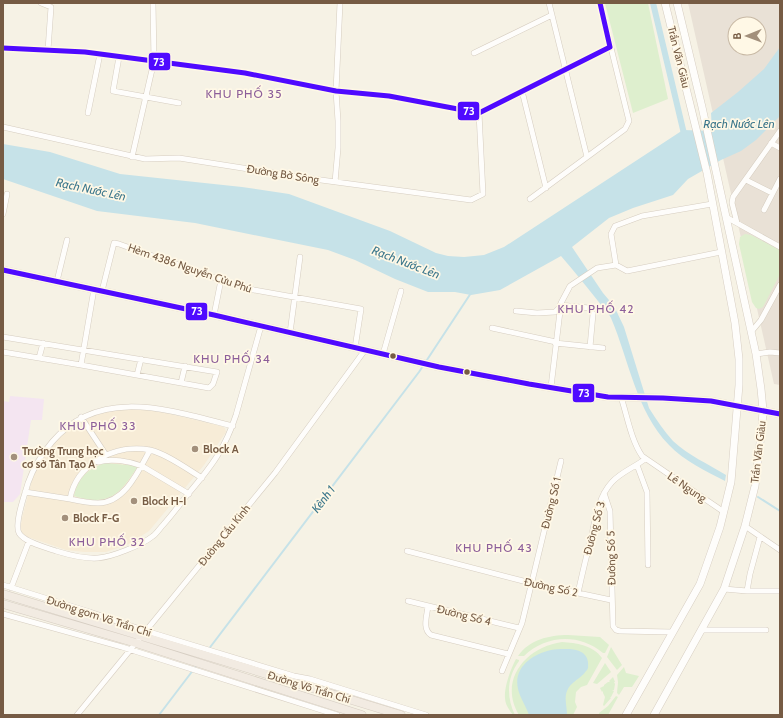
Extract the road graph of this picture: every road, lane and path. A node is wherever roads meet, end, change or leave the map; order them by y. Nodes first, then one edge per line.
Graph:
1 (41, 3) edge
2 (153, 3) edge
3 (340, 3) edge
4 (549, 3) edge
5 (600, 3) edge
6 (665, 3) edge
7 (677, 3) edge
8 (552, 15) junction
9 (610, 47) junction
10 (3, 48) edge
11 (48, 50) junction
12 (474, 53) dead end
13 (100, 54) junction
14 (119, 57) junction
15 (154, 61) junction
16 (566, 69) junction
17 (336, 90) junction
18 (522, 91) junction
19 (146, 97) junction
20 (179, 103) dead end
21 (88, 113) dead end
22 (479, 113) junction
23 (3, 127) edge
24 (780, 131) edge
25 (772, 143) junction
26 (780, 148) edge
27 (132, 157) junction
28 (587, 157) junction
29 (780, 179) edge
30 (746, 180) junction
31 (335, 182) junction
32 (546, 188) junction
33 (772, 193) junction
34 (7, 194) dead end
35 (530, 199) dead end
36 (712, 204) junction
37 (764, 210) dead end
38 (3, 214) edge
39 (726, 217) junction
40 (737, 223) junction
41 (67, 240) dead end
42 (780, 247) edge
43 (721, 252) junction
44 (300, 257) dead end
45 (616, 265) junction
46 (3, 270) edge
47 (221, 280) junction
48 (57, 281) junction
49 (780, 285) edge
50 (94, 289) junction
51 (102, 291) junction
52 (401, 291) dead end
53 (294, 297) junction
54 (559, 307) junction
55 (516, 311) dead end
56 (214, 315) junction
57 (261, 326) junction
58 (492, 328) dead end
59 (751, 332) junction
60 (290, 333) junction
61 (3, 337) edge
62 (555, 342) junction
63 (43, 343) junction
64 (590, 347) junction
65 (356, 348) junction
66 (603, 348) dead end
67 (83, 350) junction
68 (365, 350) junction
69 (3, 352) edge
70 (780, 353) edge
71 (383, 354) junction
72 (756, 354) junction
73 (39, 358) junction
74 (141, 359) junction
75 (81, 364) junction
76 (185, 366) junction
77 (137, 375) junction
78 (181, 382) junction
79 (551, 387) junction
80 (621, 397) junction
81 (737, 405) junction
82 (763, 410) junction
83 (780, 414) edge
84 (81, 417) junction
85 (233, 426) junction
86 (150, 450) junction
87 (106, 455) junction
88 (645, 459) junction
89 (561, 461) dead end
90 (91, 464) junction
91 (638, 465) junction
92 (142, 466) junction
93 (202, 478) junction
94 (26, 492) junction
95 (604, 493) junction
96 (188, 494) junction
97 (70, 499) junction
98 (724, 512) junction
99 (745, 526) junction
100 (760, 537) junction
101 (29, 541) junction
102 (780, 550) edge
103 (407, 552) dead end
104 (648, 565) dead end
105 (531, 583) junction
106 (3, 585) edge
107 (11, 588) junction
108 (724, 589) junction
109 (747, 591) junction
110 (780, 591) edge
111 (578, 593) junction
112 (3, 594) edge
113 (611, 600) junction
114 (408, 601) dead end
115 (3, 604) edge
116 (428, 606) junction
117 (3, 614) edge
118 (520, 628) junction
119 (701, 630) junction
120 (766, 630) dead end
121 (672, 632) junction
122 (144, 633) junction
123 (133, 646) junction
124 (508, 654) junction
125 (220, 657) junction
126 (502, 671) dead end
127 (215, 673) junction
128 (77, 715) edge
129 (337, 715) edge
130 (362, 715) edge
131 (401, 715) edge
132 (426, 715) edge
133 (626, 715) edge
134 (654, 715) edge

1 - 11 street
2 - 15 street
3 - 17 street
4 - 8 street
5 - 9 street
6 - 36 main road, Trần Văn Giàu
7 - 39 main road, Trần Văn Giàu
8 - 12 street
8 - 16 street
9 - 16 street
9 - 28 street
10 - 11 street
11 - 13 street
13 - 14 street
13 - 21 street
14 - 15 street
14 - 19 street
15 - 17 street
15 - 19 street
16 - 18 street
16 - 28 street
17 - 22 street
17 - 31 street
18 - 22 street
18 - 32 street
19 - 20 street
19 - 27 street
22 - 31 street, Đường Bờ Sông
23 - 27 street, Đường Bờ Sông
24 - 25 street
25 - 26 street
25 - 30 street
27 - 31 street, Đường Bờ Sông
28 - 32 street
29 - 33 street
30 - 33 street
30 - 40 street
32 - 35 street
33 - 37 street
34 - 38 street
36 - 43 main road
36 - 45 street
39 - 40 street
39 - 59 main road, Trần Văn Giàu
40 - 42 street
41 - 48 street
43 - 45 street
43 - 81 main road
44 - 53 street
45 - 54 street
46 - 48 main road
47 - 51 street, Hẻm 4386 Nguyễn Cửu Phú
47 - 53 street, Hẻm 4386 Nguyễn Cửu Phú
47 - 56 street
48 - 50 main road
49 - 59 street
50 - 51 main road
50 - 67 street
51 - 56 main road
52 - 71 street
53 - 60 street
53 - 65 street, Hẻm 4386 Nguyễn Cửu Phú
54 - 55 street
54 - 62 street
54 - 64 street
56 - 57 main road
57 - 60 main road
57 - 85 street
58 - 62 street
59 - 72 main road, Trần Văn Giàu
60 - 65 main road
61 - 63 street
62 - 64 street
62 - 79 street
63 - 67 street
63 - 73 street
64 - 66 street
65 - 68 main road
67 - 74 street
67 - 75 street
68 - 71 main road
68 - 122 street, Đường Cầu Kinh
69 - 73 street
70 - 72 street
71 - 79 main road
72 - 82 main road, Trần Văn Giàu
73 - 75 street
74 - 76 street
74 - 77 street
75 - 77 street
76 - 78 street
76 - 78 street
77 - 78 street
79 - 80 main road
80 - 81 main road
80 - 88 street, Lê Ngung
81 - 82 main road
81 - 98 main road
82 - 83 main road
82 - 99 main road, Trần Văn Giàu
84 - 85 street
84 - 87 street
84 - 94 street
85 - 93 street
86 - 87 street
86 - 92 street
86 - 93 street
87 - 90 street
88 - 91 street, Đường Số 3
88 - 98 street, Lê Ngung
89 - 105 street, Đường Số 1
90 - 92 street
90 - 97 street
91 - 95 street, Đường Số 3
91 - 104 street
92 - 96 street
92 - 97 street
93 - 96 street
94 - 97 street
94 - 101 street
95 - 111 street, Đường Số 3
95 - 113 street, Đường Số 5
96 - 101 street
98 - 121 main road
99 - 100 street
99 - 108 main road, Trần Văn Giàu
100 - 102 street
100 - 109 street
101 - 107 street
103 - 105 street, Đường Số 2
105 - 111 street, Đường Số 2
105 - 118 street, Đường Số 1
106 - 107 street, Đường gom Võ Trần Chí
107 - 122 street, Đường gom Võ Trần Chí
108 - 109 street
108 - 119 main road, Trần Văn Giàu
109 - 110 street
111 - 113 street, Đường Số 2
112 - 122 highway
113 - 121 street
114 - 116 street, Đường Số 4
115 - 123 highway
116 - 118 street, Đường Số 4
116 - 124 street
117 - 123 street, Đường gom Võ Trần Chí
118 - 124 street, Đường Số 1
119 - 120 street
119 - 134 main road, Trần Văn Giàu
121 - 133 main road
122 - 123 street, Đường Cầu Kinh
122 - 125 street, Đường gom Võ Trần Chí
122 - 125 highway, Đường Võ Trần Chí
123 - 127 highway, Đường Võ Trần Chí
123 - 127 street, Đường gom Võ Trần Chí
123 - 128 street, Đường Cầu Kinh
124 - 126 street, Đường Số 1
125 - 131 highway, Đường Võ Trần Chí
125 - 132 street
127 - 129 street
127 - 130 highway, Đường Võ Trần Chí

